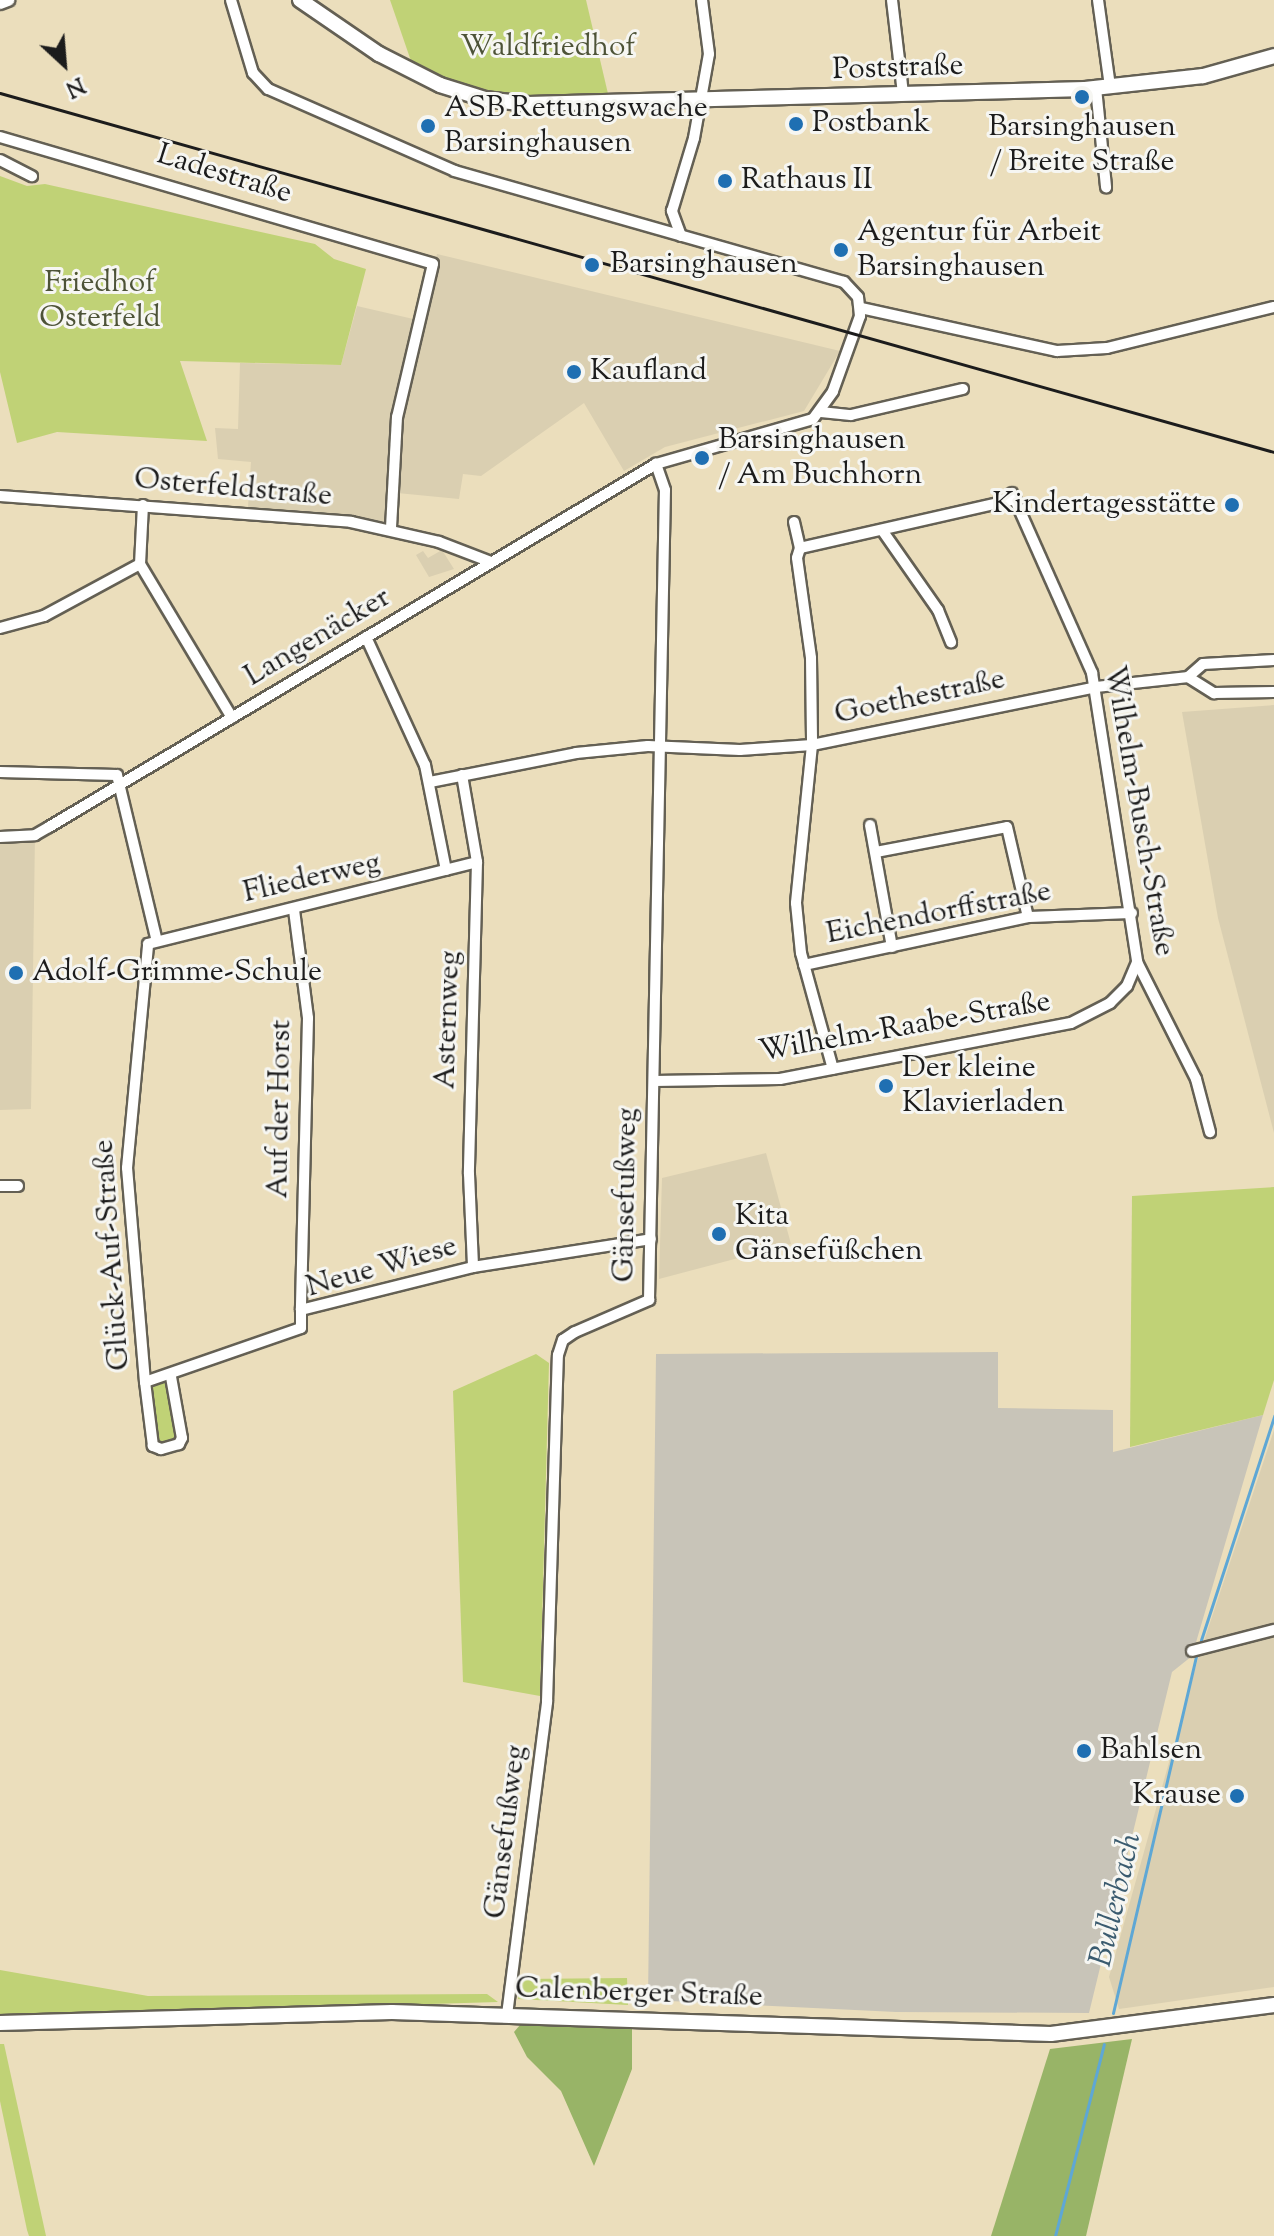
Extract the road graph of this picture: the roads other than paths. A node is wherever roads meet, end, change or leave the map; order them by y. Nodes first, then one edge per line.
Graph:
1 (8, 0) edge
2 (231, 0) edge
3 (300, 0) edge
4 (702, 0) edge
5 (892, 0) edge
6 (1098, 0) edge
7 (0, 3) edge
8 (1274, 56) edge
9 (1103, 88) junction
10 (903, 94) junction
11 (701, 100) junction
12 (0, 137) edge
13 (0, 160) edge
14 (32, 176) dead end
15 (1106, 187) dead end
16 (681, 236) junction
17 (1274, 307) edge
18 (861, 308) junction
19 (963, 389) dead end
20 (821, 412) junction
21 (656, 464) junction
22 (0, 496) edge
23 (143, 505) junction
24 (794, 522) dead end
25 (391, 529) junction
26 (882, 530) junction
27 (800, 548) junction
28 (458, 551) junction
29 (491, 562) junction
30 (140, 564) junction
31 (471, 574) junction
32 (0, 628) edge
33 (366, 637) junction
34 (951, 642) dead end
35 (1274, 660) edge
36 (1188, 677) junction
37 (1096, 687) junction
38 (1274, 692) edge
39 (232, 718) junction
40 (812, 745) junction
41 (660, 748) junction
42 (0, 772) edge
43 (462, 775) junction
44 (430, 782) junction
45 (123, 783) junction
46 (870, 825) dead end
47 (0, 837) edge
48 (876, 852) junction
49 (477, 862) junction
50 (446, 870) junction
51 (294, 910) junction
52 (1132, 913) junction
53 (1028, 917) junction
54 (156, 938) junction
55 (892, 947) junction
56 (1137, 962) junction
57 (804, 965) junction
58 (833, 1069) junction
59 (654, 1081) junction
60 (1210, 1132) dead end
61 (0, 1186) edge
62 (18, 1186) dead end
63 (651, 1239) junction
64 (473, 1267) junction
65 (301, 1310) junction
66 (171, 1377) junction
67 (145, 1382) junction
68 (1274, 1630) edge
69 (1192, 1651) dead end
70 (1274, 2005) edge
71 (507, 2015) junction
72 (0, 2023) edge

1 - 7 street
2 - 16 street
3 - 11 main road, Poststraße
4 - 11 street
5 - 10 street
6 - 9 street
8 - 9 main road, Poststraße
9 - 10 main road, Poststraße
9 - 15 street
10 - 11 main road, Poststraße
11 - 16 street
12 - 25 street, Ladestraße
13 - 14 street
16 - 18 street
17 - 18 street
18 - 20 street
19 - 20 street
20 - 21 street, Langenäcker
21 - 29 street, Langenäcker
21 - 41 street, Gänsefußweg
22 - 23 street, Osterfeldstraße
23 - 25 street, Osterfeldstraße
23 - 30 street
24 - 27 street
25 - 28 street, Osterfeldstraße
26 - 27 street
26 - 34 street
26 - 37 street, Wilhelm-Busch-Straße
27 - 40 street
28 - 29 street, Osterfeldstraße
28 - 31 street
29 - 31 street, Langenäcker
30 - 32 street
30 - 39 street
31 - 33 street, Langenäcker
33 - 39 street, Langenäcker
33 - 44 street
35 - 36 street, Goethestraße
36 - 37 street, Goethestraße
36 - 38 street, Goethestraße
37 - 40 street, Goethestraße
37 - 52 street, Wilhelm-Busch-Straße
39 - 45 street, Langenäcker
40 - 41 street, Goethestraße
40 - 57 street
41 - 43 street, Goethestraße
41 - 59 street, Gänsefußweg
42 - 45 street
43 - 44 street, Goethestraße
43 - 49 street, Asternweg
44 - 50 street
45 - 47 street, Langenäcker
45 - 54 street, Glück-Auf-Straße
46 - 48 street
48 - 53 street
48 - 55 street
49 - 50 street, Fliederweg
49 - 64 street, Asternweg
50 - 51 street, Fliederweg
51 - 54 street, Fliederweg
51 - 65 street, Auf der Horst
52 - 53 street, Eichendorffstraße
52 - 56 street, Wilhelm-Busch-Straße
53 - 55 street, Eichendorffstraße
54 - 67 street, Glück-Auf-Straße
55 - 57 street, Eichendorffstraße
56 - 58 street, Wilhelm-Raabe-Straße
56 - 60 street, Wilhelm-Busch-Straße
57 - 58 street
58 - 59 street, Wilhelm-Raabe-Straße
59 - 63 street, Gänsefußweg
61 - 62 street
63 - 64 street, Neue Wiese
63 - 71 street, Gänsefußweg
64 - 65 street, Neue Wiese
65 - 66 street, Neue Wiese
66 - 67 street, Neue Wiese
66 - 67 street, Glück-Auf-Straße
68 - 69 street
70 - 71 main road, Calenberger Straße
71 - 72 main road, Calenberger Straße

